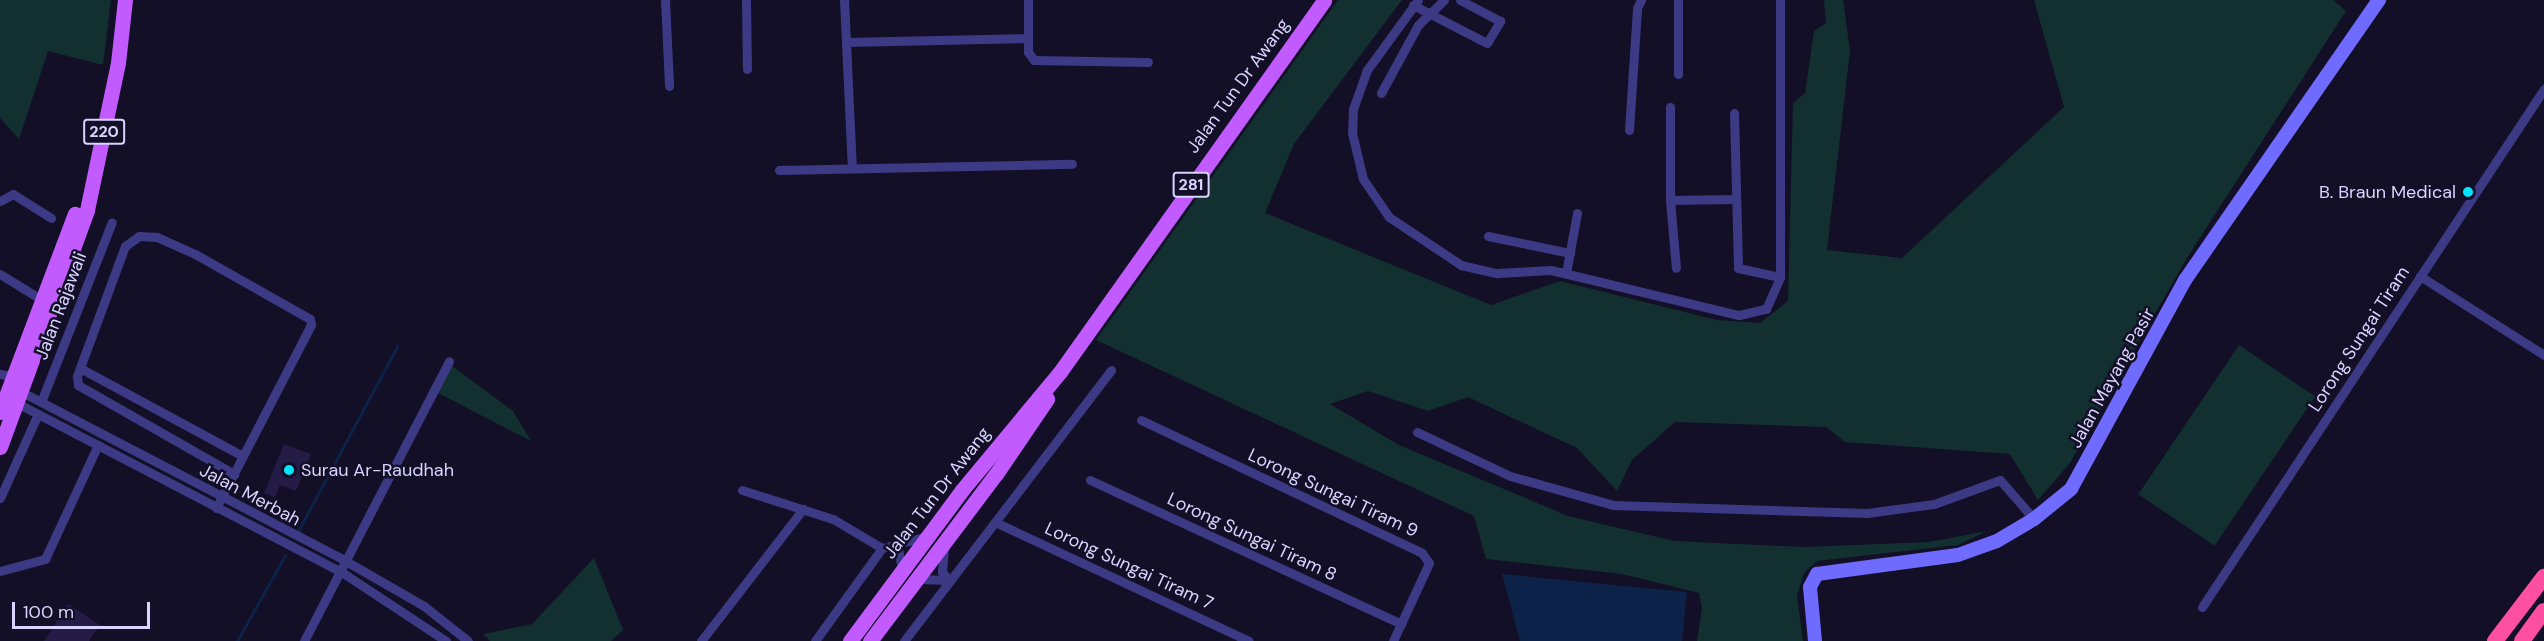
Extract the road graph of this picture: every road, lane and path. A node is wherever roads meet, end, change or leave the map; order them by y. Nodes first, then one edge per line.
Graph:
1 (125, 0) edge
2 (665, 0) edge
3 (746, 0) edge
4 (844, 0) edge
5 (1028, 0) edge
6 (1324, 0) edge
7 (1444, 0) edge
8 (1460, 0) edge
9 (1641, 0) edge
10 (1678, 0) edge
11 (1780, 0) edge
12 (2379, 0) edge
13 (1416, 3) edge
14 (1435, 14) junction
15 (1028, 38) junction
16 (847, 42) junction
17 (1148, 62) dead end
18 (747, 69) dead end
19 (1678, 74) dead end
20 (669, 86) dead end
21 (2544, 88) edge
22 (1381, 93) dead end
23 (1670, 106) dead end
24 (1734, 113) dead end
25 (1629, 130) dead end
26 (1072, 164) dead end
27 (852, 167) junction
28 (778, 170) dead end
29 (1670, 200) junction
30 (1734, 200) junction
31 (0, 201) edge
32 (1577, 213) dead end
33 (51, 218) dead end
34 (112, 222) dead end
35 (1488, 236) dead end
36 (1570, 253) junction
37 (1677, 268) dead end
38 (1566, 273) junction
39 (0, 274) edge
40 (2420, 276) junction
41 (1780, 277) junction
42 (47, 303) junction
43 (2544, 355) edge
44 (448, 361) dead end
45 (80, 368) junction
46 (1111, 370) dead end
47 (1060, 372) junction
48 (13, 390) edge
49 (41, 402) junction
50 (38, 414) junction
51 (1141, 420) dead end
52 (1417, 432) dead end
53 (98, 445) junction
54 (0, 447) edge
55 (243, 456) junction
56 (234, 474) junction
57 (1090, 480) dead end
58 (742, 490) dead end
59 (0, 498) edge
60 (221, 498) junction
61 (216, 508) junction
62 (803, 510) junction
63 (2034, 519) junction
64 (995, 522) junction
65 (928, 534) junction
66 (945, 543) junction
67 (886, 547) junction
68 (344, 560) junction
69 (902, 569) junction
70 (0, 571) edge
71 (340, 571) junction
72 (2544, 577) edge
73 (915, 579) junction
74 (950, 581) junction
75 (2202, 607) dead end
76 (2544, 611) edge
77 (1401, 624) junction
78 (1230, 637) edge
79 (304, 641) edge
80 (446, 641) edge
81 (468, 641) edge
82 (701, 641) edge
83 (815, 641) edge
84 (850, 641) edge
85 (870, 641) edge
86 (904, 641) edge
87 (1249, 641) edge
88 (1393, 641) edge
89 (1815, 641) edge
90 (2495, 641) edge
91 (2522, 641) edge

1 - 42 main road, 220
2 - 20 street
3 - 18 street
4 - 16 street
5 - 15 street
6 - 47 main road, Jalan Tun Dr Awang / 281
7 - 14 street
8 - 14 street
9 - 25 street
10 - 19 street
11 - 41 street
12 - 63 street, Jalan Mayang Pasir
13 - 14 street
13 - 38 street
14 - 22 street
15 - 16 street
15 - 17 street
16 - 27 street
21 - 40 street, Lorong Sungai Tiram
23 - 29 street
24 - 30 street
26 - 27 street
27 - 28 street
29 - 30 street
29 - 37 street
30 - 41 street
31 - 33 street
32 - 36 street
34 - 49 street, Jalan Rajawali
35 - 36 street
36 - 38 street
38 - 41 street
39 - 42 street
40 - 43 street
40 - 75 street, Lorong Sungai Tiram
42 - 48 main road, 220
44 - 68 street
45 - 55 street
45 - 55 street
45 - 56 street
46 - 64 street
47 - 65 main road, Jalan Tun Dr Awang / 281
47 - 66 main road, Jalan Tun Dr Awang / 281
48 - 49 street, Jalan Merbah
48 - 50 street, Jalan Merbah
48 - 54 main road, 220
49 - 60 street, Jalan Merbah
50 - 53 street, Jalan Merbah
50 - 59 street
51 - 77 street, Lorong Sungai Tiram 9
52 - 63 street
53 - 61 street, Jalan Merbah
53 - 70 street
55 - 56 street
56 - 60 street
57 - 77 street, Lorong Sungai Tiram 8
58 - 62 street
60 - 61 street
60 - 68 street, Jalan Merbah
61 - 71 street, Jalan Merbah
62 - 67 street
62 - 82 street
63 - 89 street, Jalan Mayang Pasir
64 - 74 street
64 - 78 street, Lorong Sungai Tiram 7
65 - 67 street
65 - 69 main road, Jalan Tun Dr Awang / 281
66 - 73 main road, Jalan Tun Dr Awang / 281
66 - 74 street
67 - 69 street
67 - 83 street, Jalan Tun Dr Awang
68 - 71 street
68 - 81 street, Jalan Merbah
69 - 84 main road, Jalan Tun Dr Awang / 281
71 - 79 street
71 - 80 street, Jalan Merbah
72 - 90 highway
73 - 74 street
73 - 85 main road, Jalan Tun Dr Awang / 281
74 - 86 street
76 - 91 highway
77 - 88 street, Lorong Sungai Tiram 9
78 - 87 street, Lorong Sungai Tiram 7

